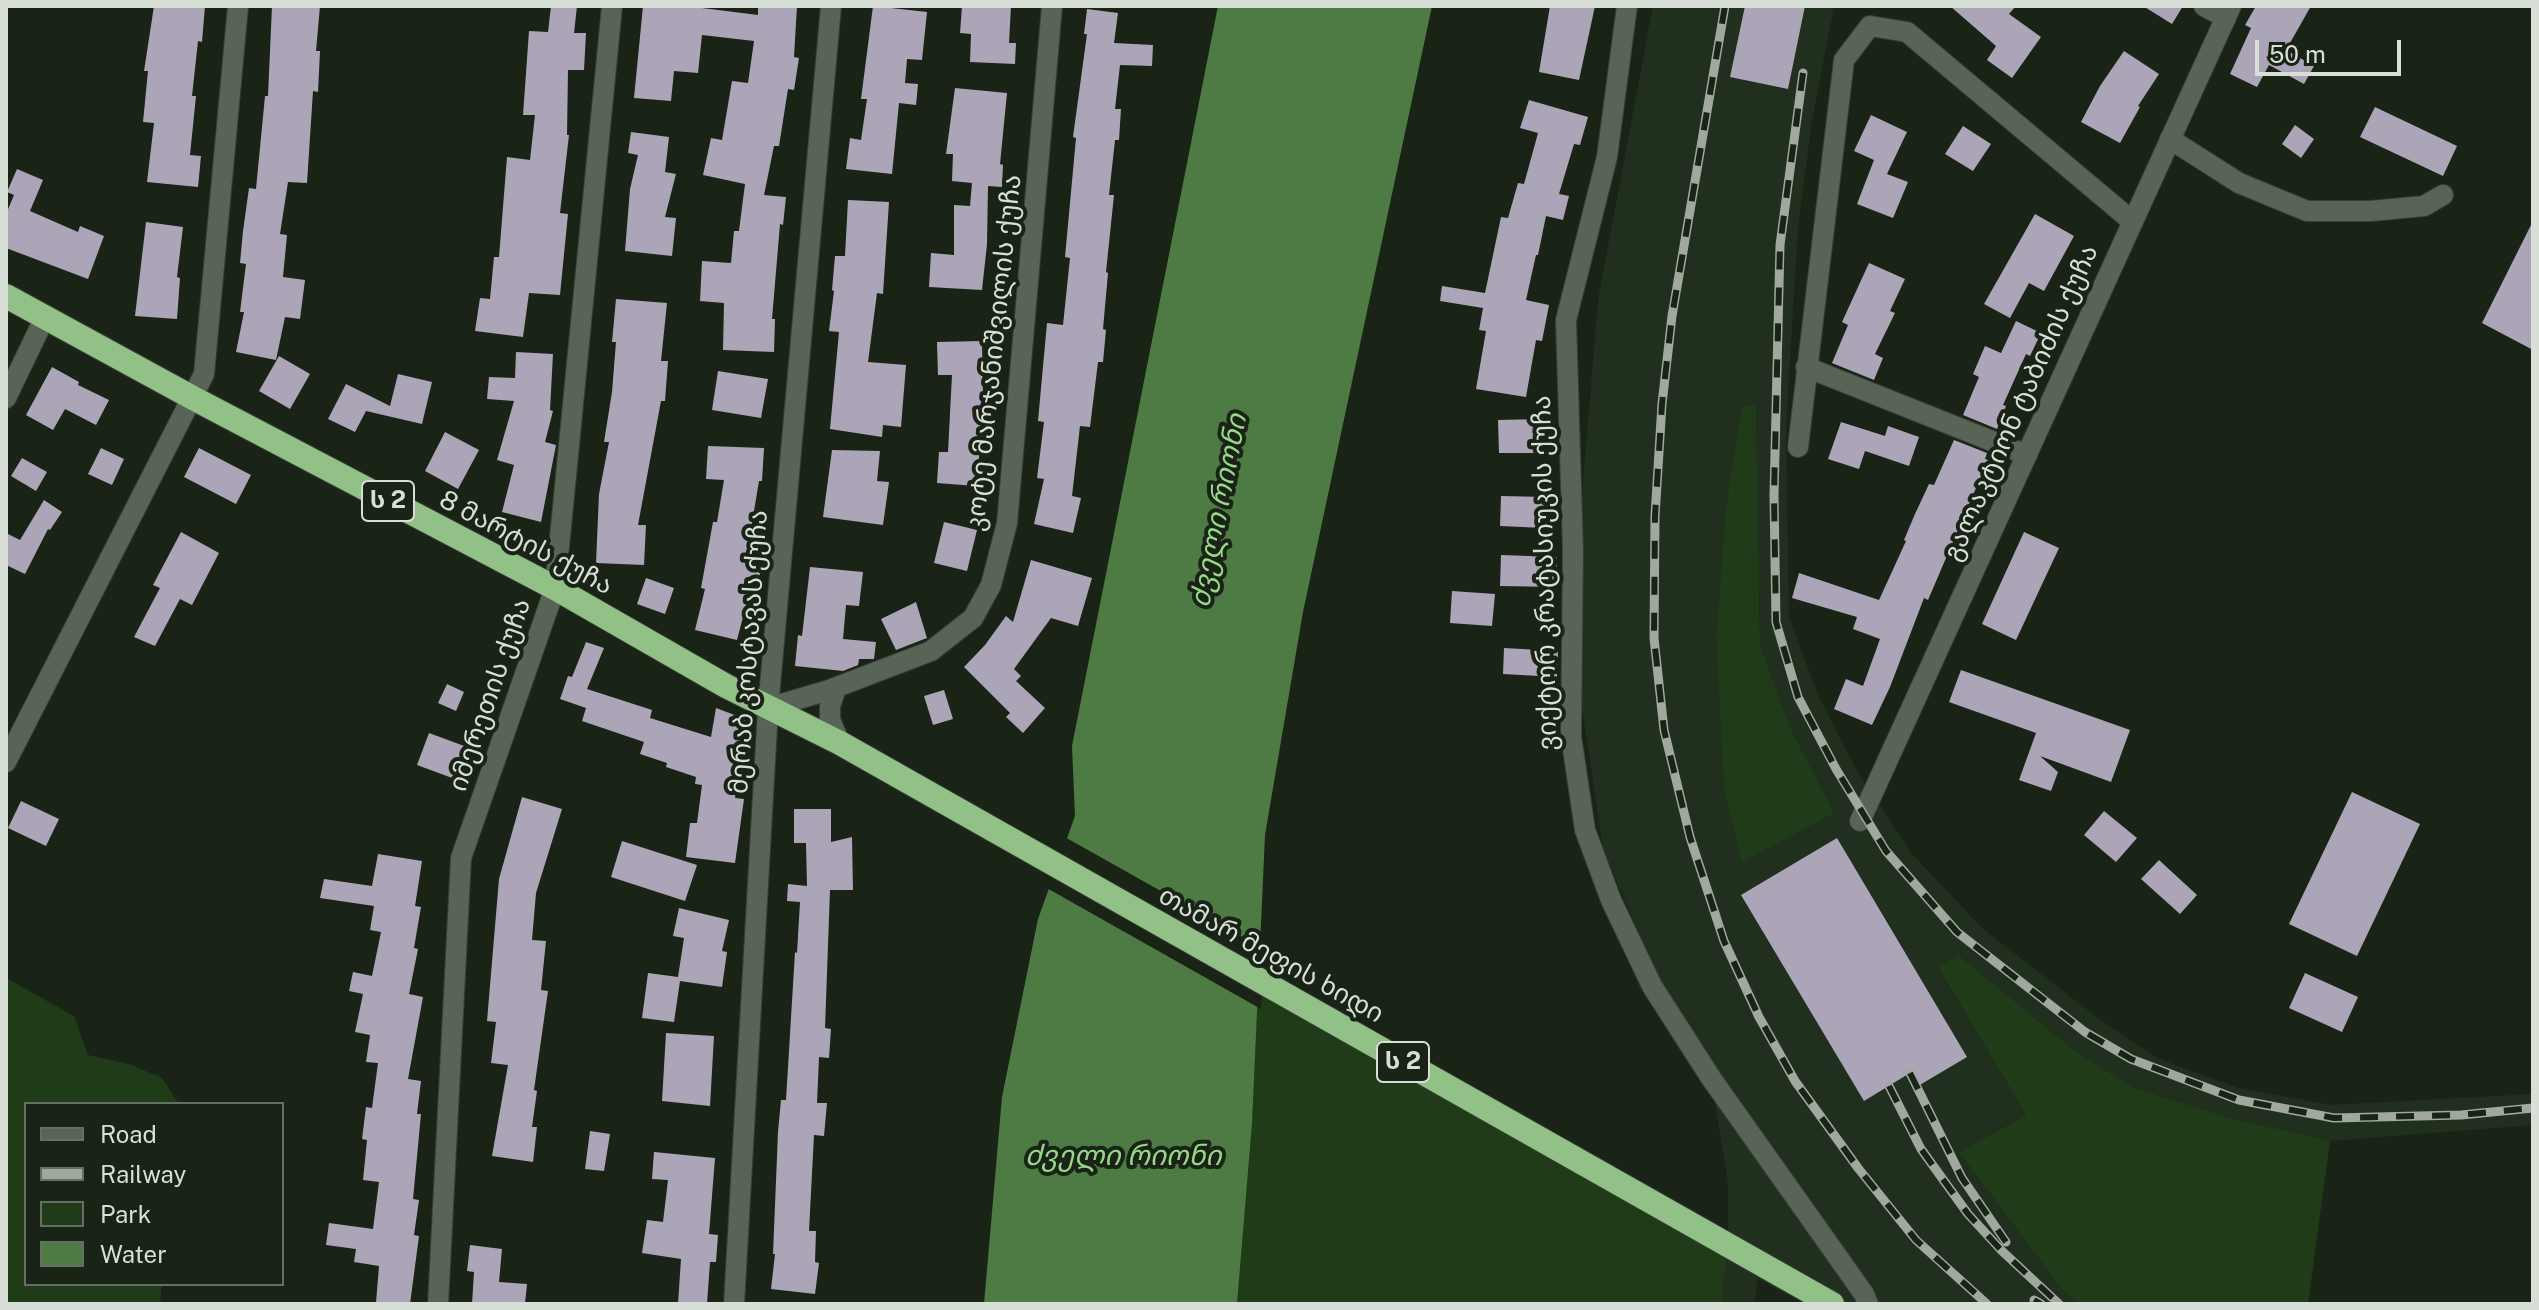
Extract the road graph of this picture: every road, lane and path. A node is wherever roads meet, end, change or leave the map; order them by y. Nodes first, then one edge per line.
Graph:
1 (238, 6) edge
2 (612, 6) edge
3 (831, 6) edge
4 (1052, 6) edge
5 (1627, 6) edge
6 (2204, 6) edge
7 (2228, 12) edge
8 (2170, 139) junction
9 (2443, 195) dead end
10 (2132, 221) junction
11 (6, 296) edge
12 (45, 317) junction
13 (1806, 367) junction
14 (6, 398) edge
15 (193, 398) junction
16 (1798, 447) dead end
17 (2027, 455) junction
18 (555, 588) junction
19 (836, 688) junction
20 (768, 708) junction
21 (840, 743) junction
22 (6, 762) edge
23 (975, 820) joint
24 (1860, 821) dead end
25 (438, 1304) edge
26 (734, 1304) edge
27 (1832, 1304) edge
28 (1868, 1304) edge

1 - 15 street
2 - 18 street, იმერეთის ქუჩა
3 - 20 street, მერაბ კოსტავას ქუჩა
4 - 19 street, კოტე მარჯანიშვილის ქუჩა
5 - 28 street, ვიქტორ კრატასიუკის ქუჩა
6 - 7 street
7 - 8 street, გალაკტიონ ტაბიძის ქუჩა
8 - 9 street
8 - 10 street, გალაკტიონ ტაბიძის ქუჩა
10 - 13 street
10 - 17 street, გალაკტიონ ტაბიძის ქუჩა
11 - 12 highway, 8 მარტის ქუჩა / ს 2
12 - 14 street
12 - 15 highway, 8 მარტის ქუჩა / ს 2
13 - 16 street
13 - 17 street
15 - 18 highway, 8 მარტის ქუჩა / ს 2
15 - 22 street
17 - 24 street, გალაკტიონ ტაბიძის ქუჩა
18 - 20 highway, 8 მარტის ქუჩა / ს 2
18 - 25 street, იმერეთის ქუჩა
19 - 20 street, კოტე მარჯანიშვილის ქუჩა
19 - 21 street
20 - 21 highway, 8 მარტის ქუჩა / ს 2
20 - 26 street, მერაბ კოსტავას ქუჩა
21 - 23 highway, 8 მარტის ქუჩა / ს 2
23 - 27 highway, თამარ მეფის ხიდი / ს 2

